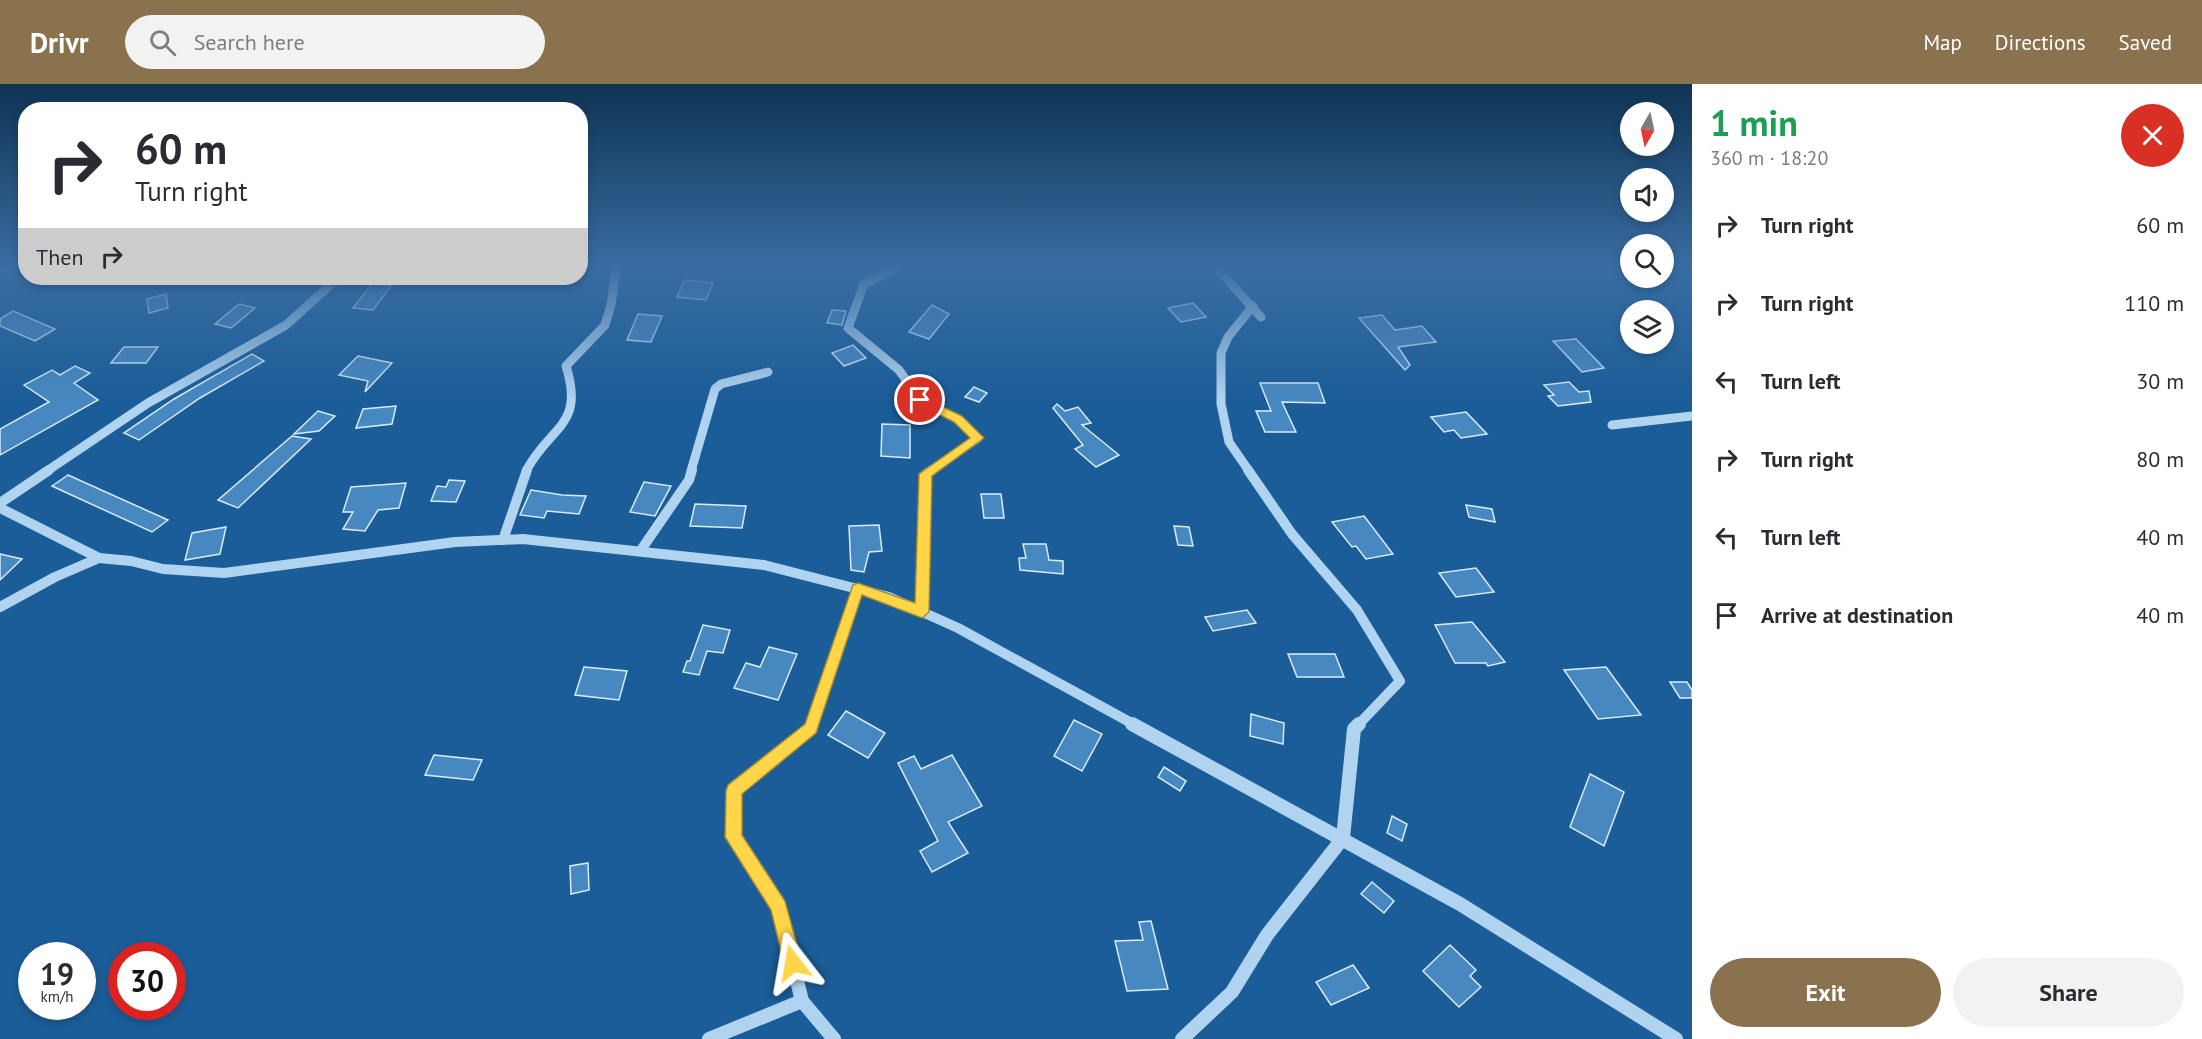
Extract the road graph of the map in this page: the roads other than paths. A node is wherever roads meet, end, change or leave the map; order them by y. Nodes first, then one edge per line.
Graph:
1 (302, 311) edge
2 (608, 311) edge
3 (854, 311) edge
4 (1248, 311) edge
5 (1256, 311) edge
6 (1261, 317) dead end
7 (768, 372) dead end
8 (1692, 416) edge
9 (1612, 425) dead end
10 (0, 503) edge
11 (0, 508) edge
12 (503, 540) junction
13 (641, 550) junction
14 (99, 558) junction
15 (858, 588) junction
16 (0, 607) edge
17 (922, 612) junction
18 (1343, 838) junction
19 (802, 1001) junction
20 (709, 1039) edge
21 (834, 1039) edge
22 (1182, 1039) edge
23 (1676, 1039) edge

1 - 10 street
2 - 12 street
3 - 17 street
4 - 18 street
5 - 6 street
7 - 13 street
8 - 9 street
11 - 14 street
12 - 13 street
12 - 14 street
13 - 15 street
14 - 16 street
15 - 17 street
15 - 19 street
17 - 18 street
18 - 22 street
18 - 23 street
19 - 20 street
19 - 21 street

